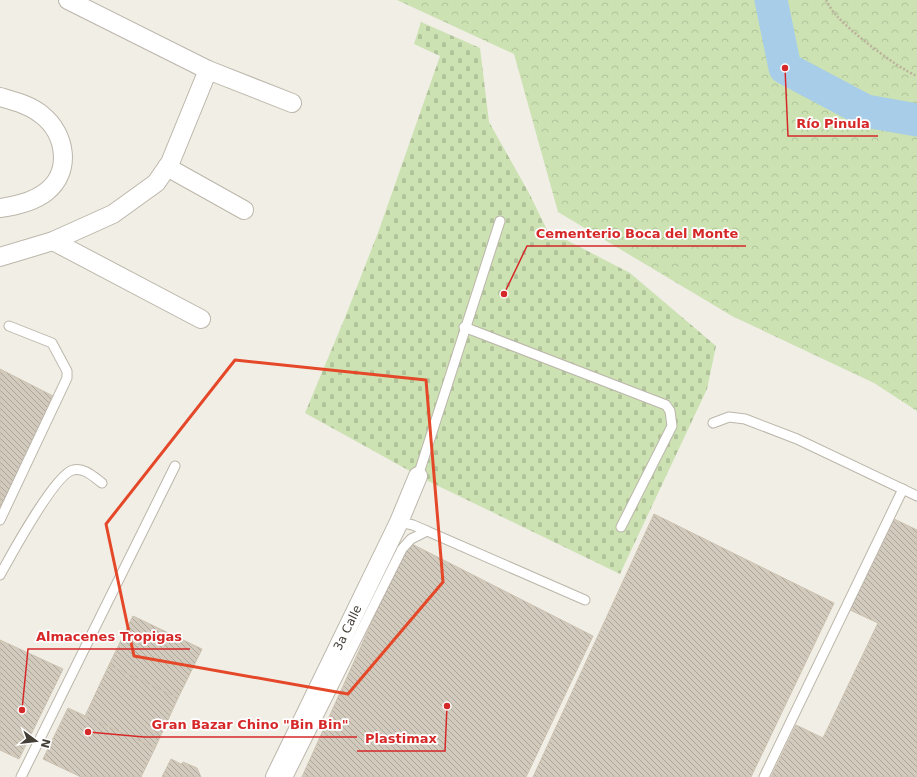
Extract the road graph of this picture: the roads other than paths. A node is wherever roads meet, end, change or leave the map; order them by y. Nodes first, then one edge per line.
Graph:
1 (68, 0) edge
2 (208, 70) junction
3 (0, 96) edge
4 (292, 103) dead end
5 (167, 168) junction
6 (0, 208) edge
7 (244, 210) dead end
8 (500, 221) dead end
9 (54, 241) junction
10 (0, 257) edge
11 (201, 319) dead end
12 (9, 326) dead end
13 (464, 327) junction
14 (714, 423) dead end
15 (175, 466) dead end
16 (418, 476) joint
17 (102, 483) dead end
18 (903, 489) junction
19 (917, 496) edge
20 (0, 520) edge
21 (399, 522) junction
22 (621, 528) dead end
23 (427, 532) junction
24 (0, 575) edge
25 (585, 600) dead end
26 (21, 777) edge
27 (274, 777) edge
28 (288, 777) edge
29 (764, 777) edge

1 - 2 street
2 - 4 street
2 - 5 street
3 - 6 street
5 - 7 street
5 - 9 street
8 - 13 lane
9 - 10 street
9 - 11 street
12 - 20 lane
13 - 16 lane
13 - 22 lane
14 - 18 lane
15 - 26 lane
16 - 21 street, 3a Calle
17 - 24 lane
18 - 19 lane
18 - 29 lane
21 - 23 lane
21 - 27 street, 3a Calle
23 - 25 lane
23 - 28 lane

